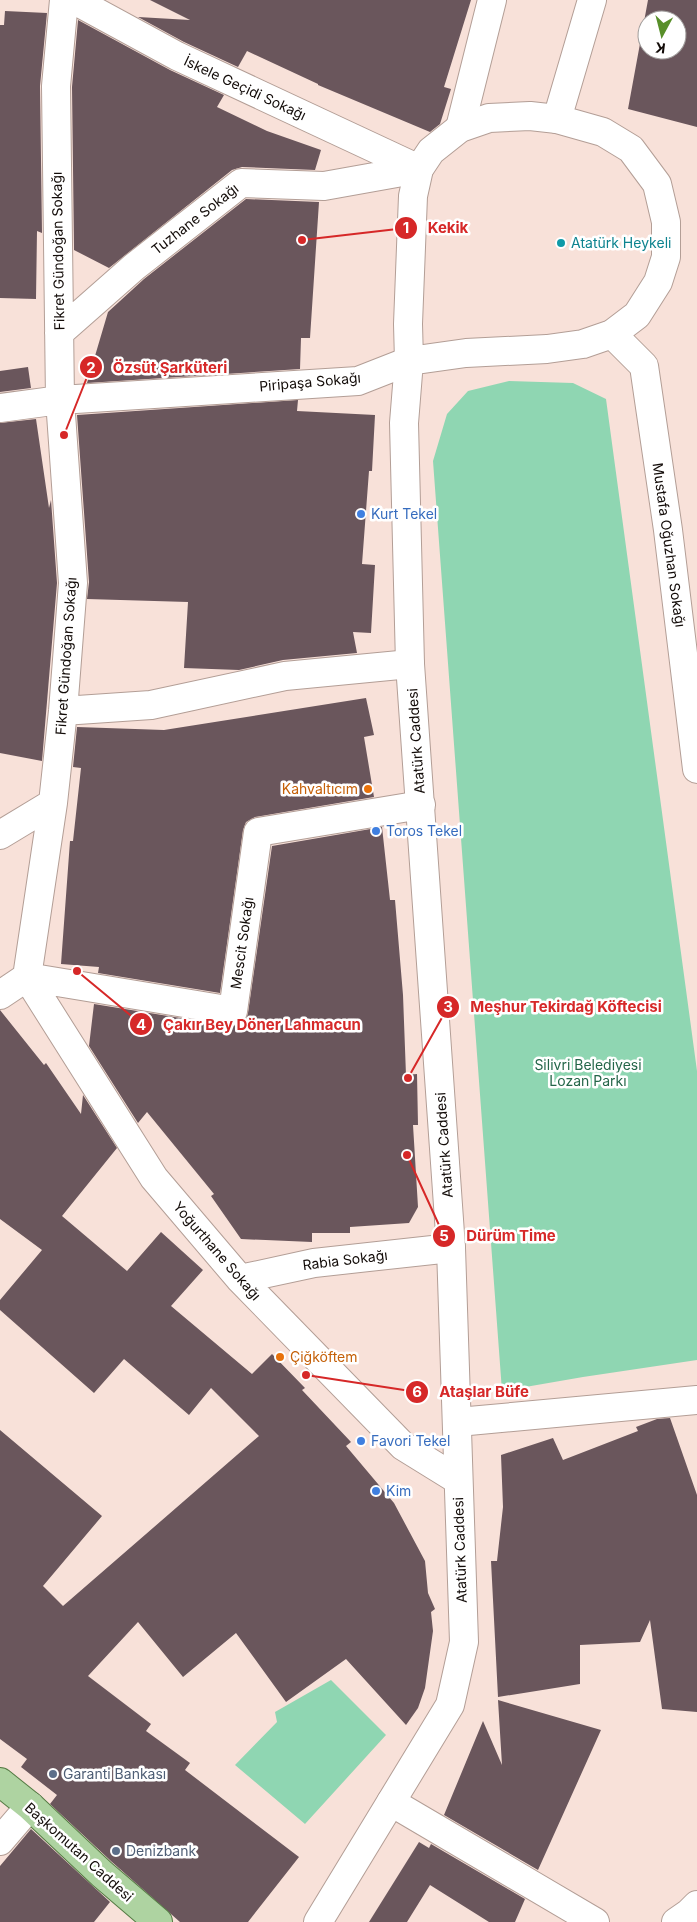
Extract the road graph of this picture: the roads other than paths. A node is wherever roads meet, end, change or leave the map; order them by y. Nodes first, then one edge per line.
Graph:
1 (64, 0) edge
2 (74, 0) edge
3 (492, 0) edge
4 (592, 0) edge
5 (557, 119) junction
6 (460, 128) junction
7 (419, 169) junction
8 (59, 333) junction
9 (612, 334) junction
10 (409, 361) junction
11 (60, 400) junction
12 (0, 408) edge
13 (410, 664) junction
14 (63, 711) junction
15 (697, 768) edge
16 (52, 803) junction
17 (420, 805) junction
18 (0, 835) edge
19 (27, 977) junction
20 (0, 995) edge
21 (451, 1248) junction
22 (240, 1280) junction
23 (697, 1400) edge
24 (458, 1422) junction
25 (458, 1480) junction
26 (0, 1782) edge
27 (391, 1802) junction
28 (30, 1806) junction
29 (0, 1841) edge
30 (697, 1905) edge
31 (158, 1922) edge
32 (318, 1922) edge
33 (595, 1922) edge
34 (676, 1922) edge

1 - 8 street, Fikret Gündoğan Sokağı
2 - 7 street, İskele Geçidi Sokağı
3 - 6 street
4 - 5 street
5 - 6 street, Piripaşa Sokağı
5 - 9 street, Piripaşa Sokağı
6 - 7 street, Piripaşa Sokağı
7 - 8 street, Tuzhane Sokağı
7 - 10 street, Atatürk Caddesi
8 - 11 street, Fikret Gündoğan Sokağı
9 - 10 street, Piripaşa Sokağı
9 - 15 street, Mustafa Oğuzhan Sokağı
10 - 11 street, Piripaşa Sokağı
10 - 13 street, Atatürk Caddesi
11 - 12 street, Piripaşa Sokağı
11 - 14 street, Fikret Gündoğan Sokağı
13 - 14 street
13 - 17 street, Atatürk Caddesi
14 - 16 street, Fikret Gündoğan Sokağı
16 - 18 street
16 - 19 street, Fikret Gündoğan Sokağı
17 - 19 street, Mescit Sokağı
17 - 21 street, Atatürk Caddesi
19 - 20 street
19 - 22 street, Yoğurthane Sokağı
21 - 22 street, Rabia Sokağı
21 - 24 street, Atatürk Caddesi
22 - 25 street, Yoğurthane Sokağı
23 - 24 street
24 - 25 street, Atatürk Caddesi
25 - 27 street, Atatürk Caddesi
26 - 28 main road, Başkomutan Caddesi
27 - 32 street, Atatürk Caddesi
27 - 33 street
28 - 29 street
28 - 31 main road, Başkomutan Caddesi
30 - 34 street

